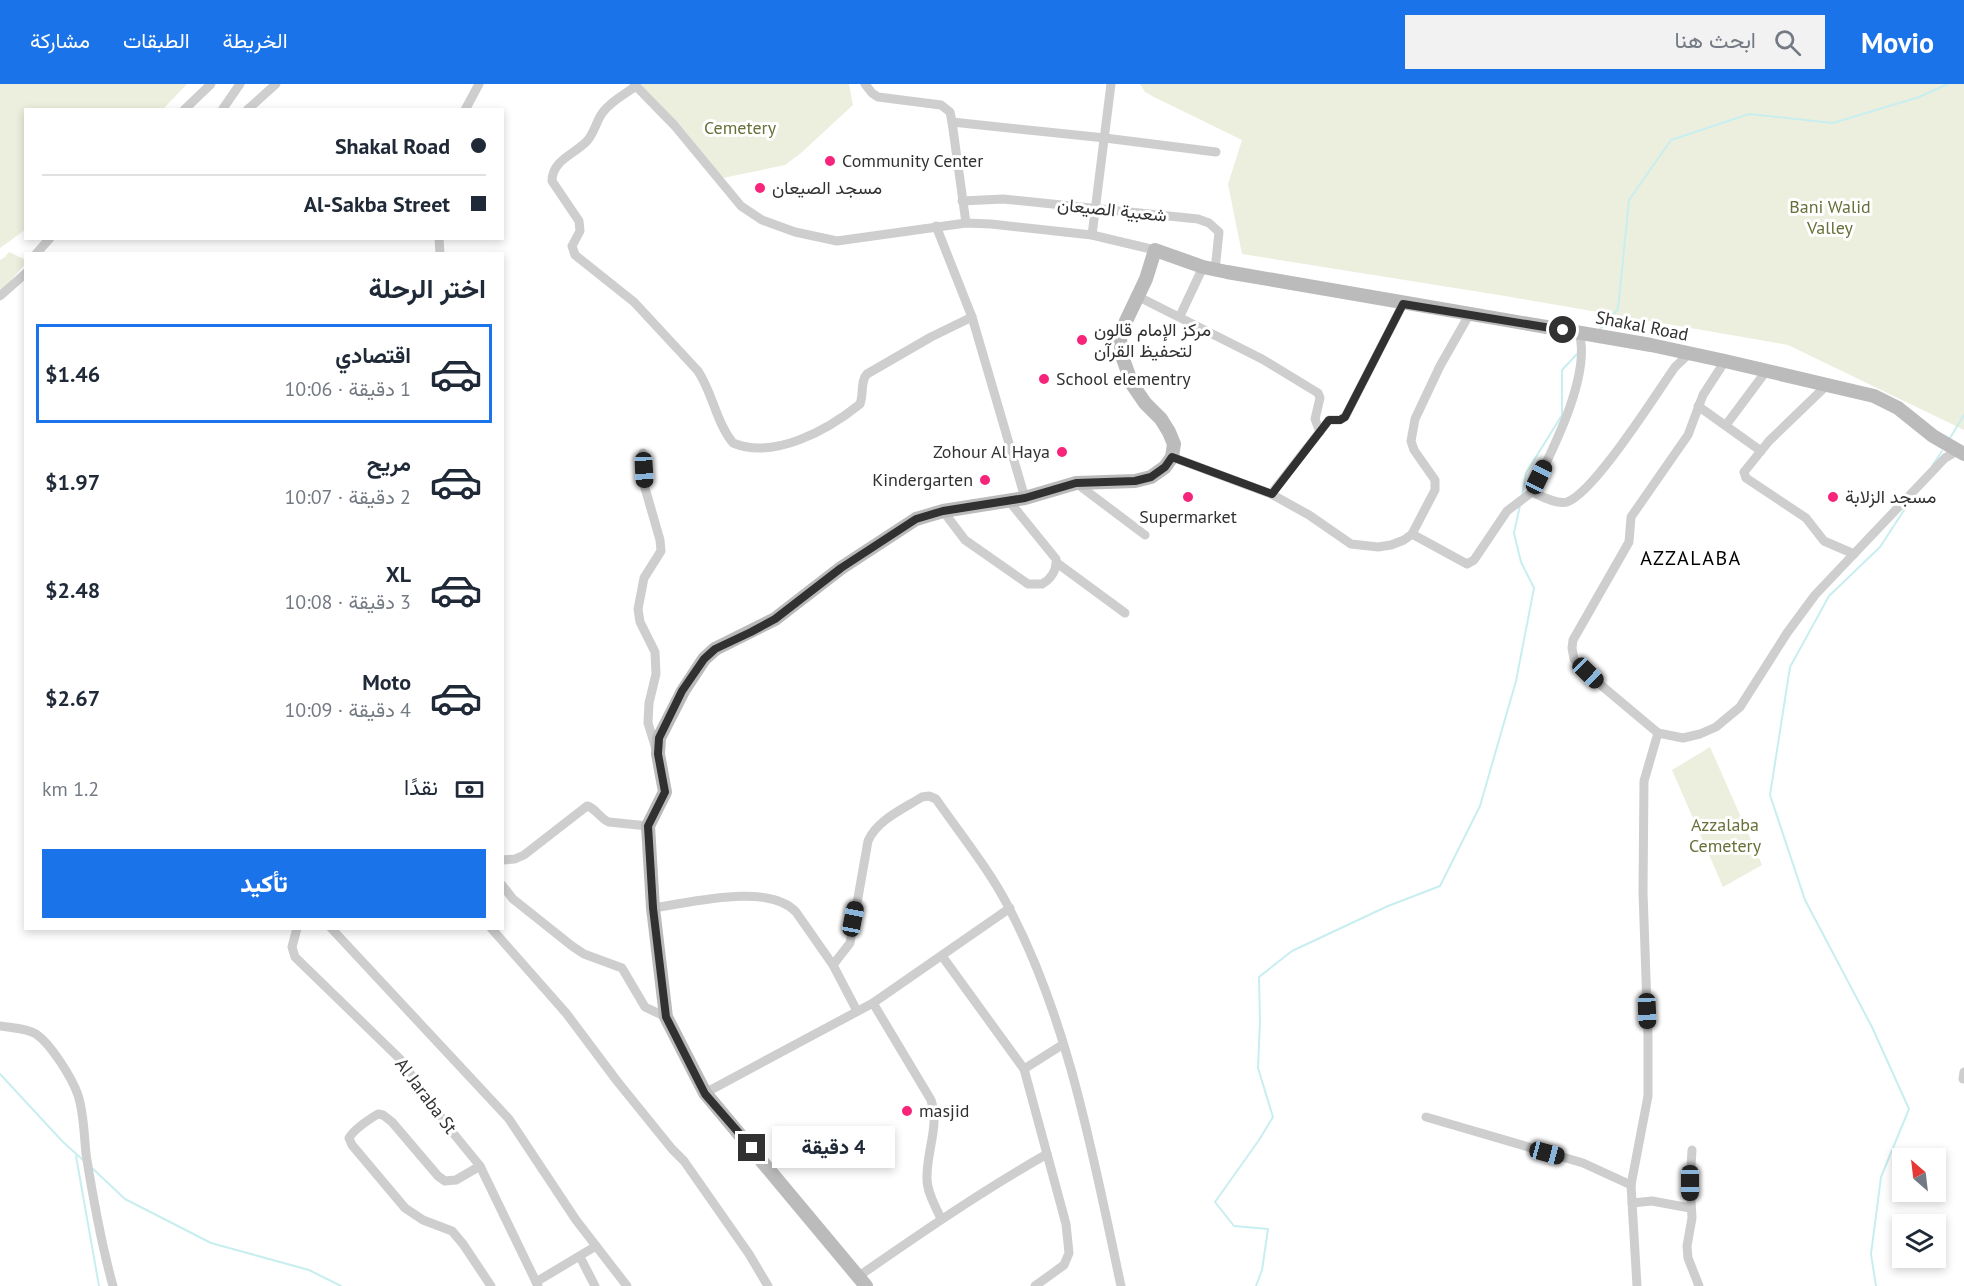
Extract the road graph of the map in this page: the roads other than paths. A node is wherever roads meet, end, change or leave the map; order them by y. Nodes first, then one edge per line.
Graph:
1 (211, 84) edge
2 (240, 84) edge
3 (276, 84) edge
4 (479, 84) edge
5 (865, 84) edge
6 (1111, 84) edge
7 (635, 85) edge
8 (186, 108) edge
9 (223, 108) edge
10 (249, 108) edge
11 (466, 108) edge
12 (952, 122) junction
13 (1105, 138) junction
14 (1216, 152) dead end
15 (962, 201) junction
16 (1095, 209) junction
17 (966, 223) junction
18 (936, 226) junction
19 (1092, 235) junction
20 (48, 240) edge
21 (1155, 250) junction
22 (38, 252) edge
23 (1209, 268) junction
24 (24, 276) edge
25 (0, 296) edge
26 (1137, 296) junction
27 (1403, 304) junction
28 (1468, 315) junction
29 (1180, 316) junction
30 (972, 317) junction
31 (1579, 333) junction
32 (1690, 353) junction
33 (1725, 361) junction
34 (1767, 370) junction
35 (1826, 386) junction
36 (1698, 406) junction
37 (1726, 425) junction
38 (1320, 432) junction
39 (1761, 451) junction
40 (643, 453) dead end
41 (1961, 453) edge
42 (1172, 457) junction
43 (1076, 483) junction
44 (1532, 492) junction
45 (1272, 494) junction
46 (1025, 498) junction
47 (1009, 501) junction
48 (943, 511) junction
49 (1412, 534) junction
50 (1145, 535) dead end
51 (1854, 554) junction
52 (1057, 563) junction
53 (1125, 613) dead end
54 (1658, 733) junction
55 (658, 754) junction
56 (648, 826) junction
57 (504, 860) edge
58 (504, 888) edge
59 (653, 908) junction
60 (1010, 908) junction
61 (296, 930) edge
62 (334, 930) edge
63 (493, 930) edge
64 (942, 956) junction
65 (833, 965) junction
66 (873, 1002) junction
67 (857, 1011) junction
68 (666, 1017) junction
69 (0, 1026) edge
70 (1062, 1045) junction
71 (1024, 1069) junction
72 (705, 1094) junction
73 (1426, 1117) dead end
74 (1692, 1150) dead end
75 (1047, 1154) junction
76 (480, 1166) junction
77 (1631, 1185) junction
78 (1632, 1203) junction
79 (1690, 1208) junction
80 (941, 1219) junction
81 (596, 1246) junction
82 (580, 1257) junction
83 (863, 1281) edge
84 (537, 1284) edge
85 (113, 1286) edge
86 (491, 1286) edge
87 (595, 1286) edge
88 (627, 1286) edge
89 (768, 1286) edge
90 (1035, 1286) edge
91 (1121, 1286) edge
92 (1637, 1286) edge
93 (1699, 1286) edge

1 - 8 street
2 - 9 street
3 - 10 street
4 - 11 street
5 - 12 street
6 - 13 street
7 - 18 street
7 - 30 street
12 - 13 street
12 - 15 street
13 - 14 street
13 - 16 street
15 - 16 street, شعبية الصيعان
15 - 17 street
16 - 19 street
16 - 23 street, شعبية الصيعان
17 - 18 street
17 - 19 street
18 - 30 street
19 - 21 street
20 - 22 street
21 - 23 main road, Shakal Road
21 - 26 main road
23 - 27 main road, Shakal Road
23 - 29 street
24 - 25 street
26 - 29 street
26 - 42 main road
27 - 28 main road, Shakal Road
27 - 38 street
28 - 31 main road, Shakal Road
28 - 49 street
29 - 38 street
30 - 46 street
31 - 32 main road, Shakal Road
31 - 44 street
32 - 33 main road, Shakal Road
32 - 44 street
33 - 34 main road, Shakal Road
33 - 36 street
34 - 35 main road, Shakal Road
34 - 37 street
35 - 39 street
35 - 41 main road, Shakal Road
36 - 37 street
36 - 54 street
37 - 39 street
38 - 45 street
39 - 51 street
40 - 55 street
41 - 51 street
42 - 43 main road
42 - 45 street
43 - 46 main road
43 - 50 street
44 - 49 street
45 - 49 street
46 - 47 main road
47 - 48 main road
47 - 52 street
48 - 52 street
48 - 55 main road
51 - 54 street
52 - 53 street
54 - 77 street
55 - 56 main road
56 - 57 street
56 - 59 main road
58 - 68 street
59 - 65 street
59 - 68 main road
60 - 64 street
60 - 65 street
60 - 70 street
61 - 76 street, Al Jaraba St
62 - 81 street
63 - 89 street
64 - 66 street
64 - 71 street
65 - 67 street
66 - 67 street
66 - 80 street
67 - 72 street
68 - 72 main road
69 - 85 street
70 - 71 street
70 - 91 street
71 - 75 street
72 - 83 main road
73 - 77 street
74 - 79 street
75 - 80 street
75 - 90 street
76 - 84 street, Al Jaraba St
76 - 86 street
77 - 78 street
78 - 79 street
78 - 92 street
79 - 93 street
80 - 83 street
81 - 82 street
81 - 88 street
82 - 84 street
82 - 87 street

